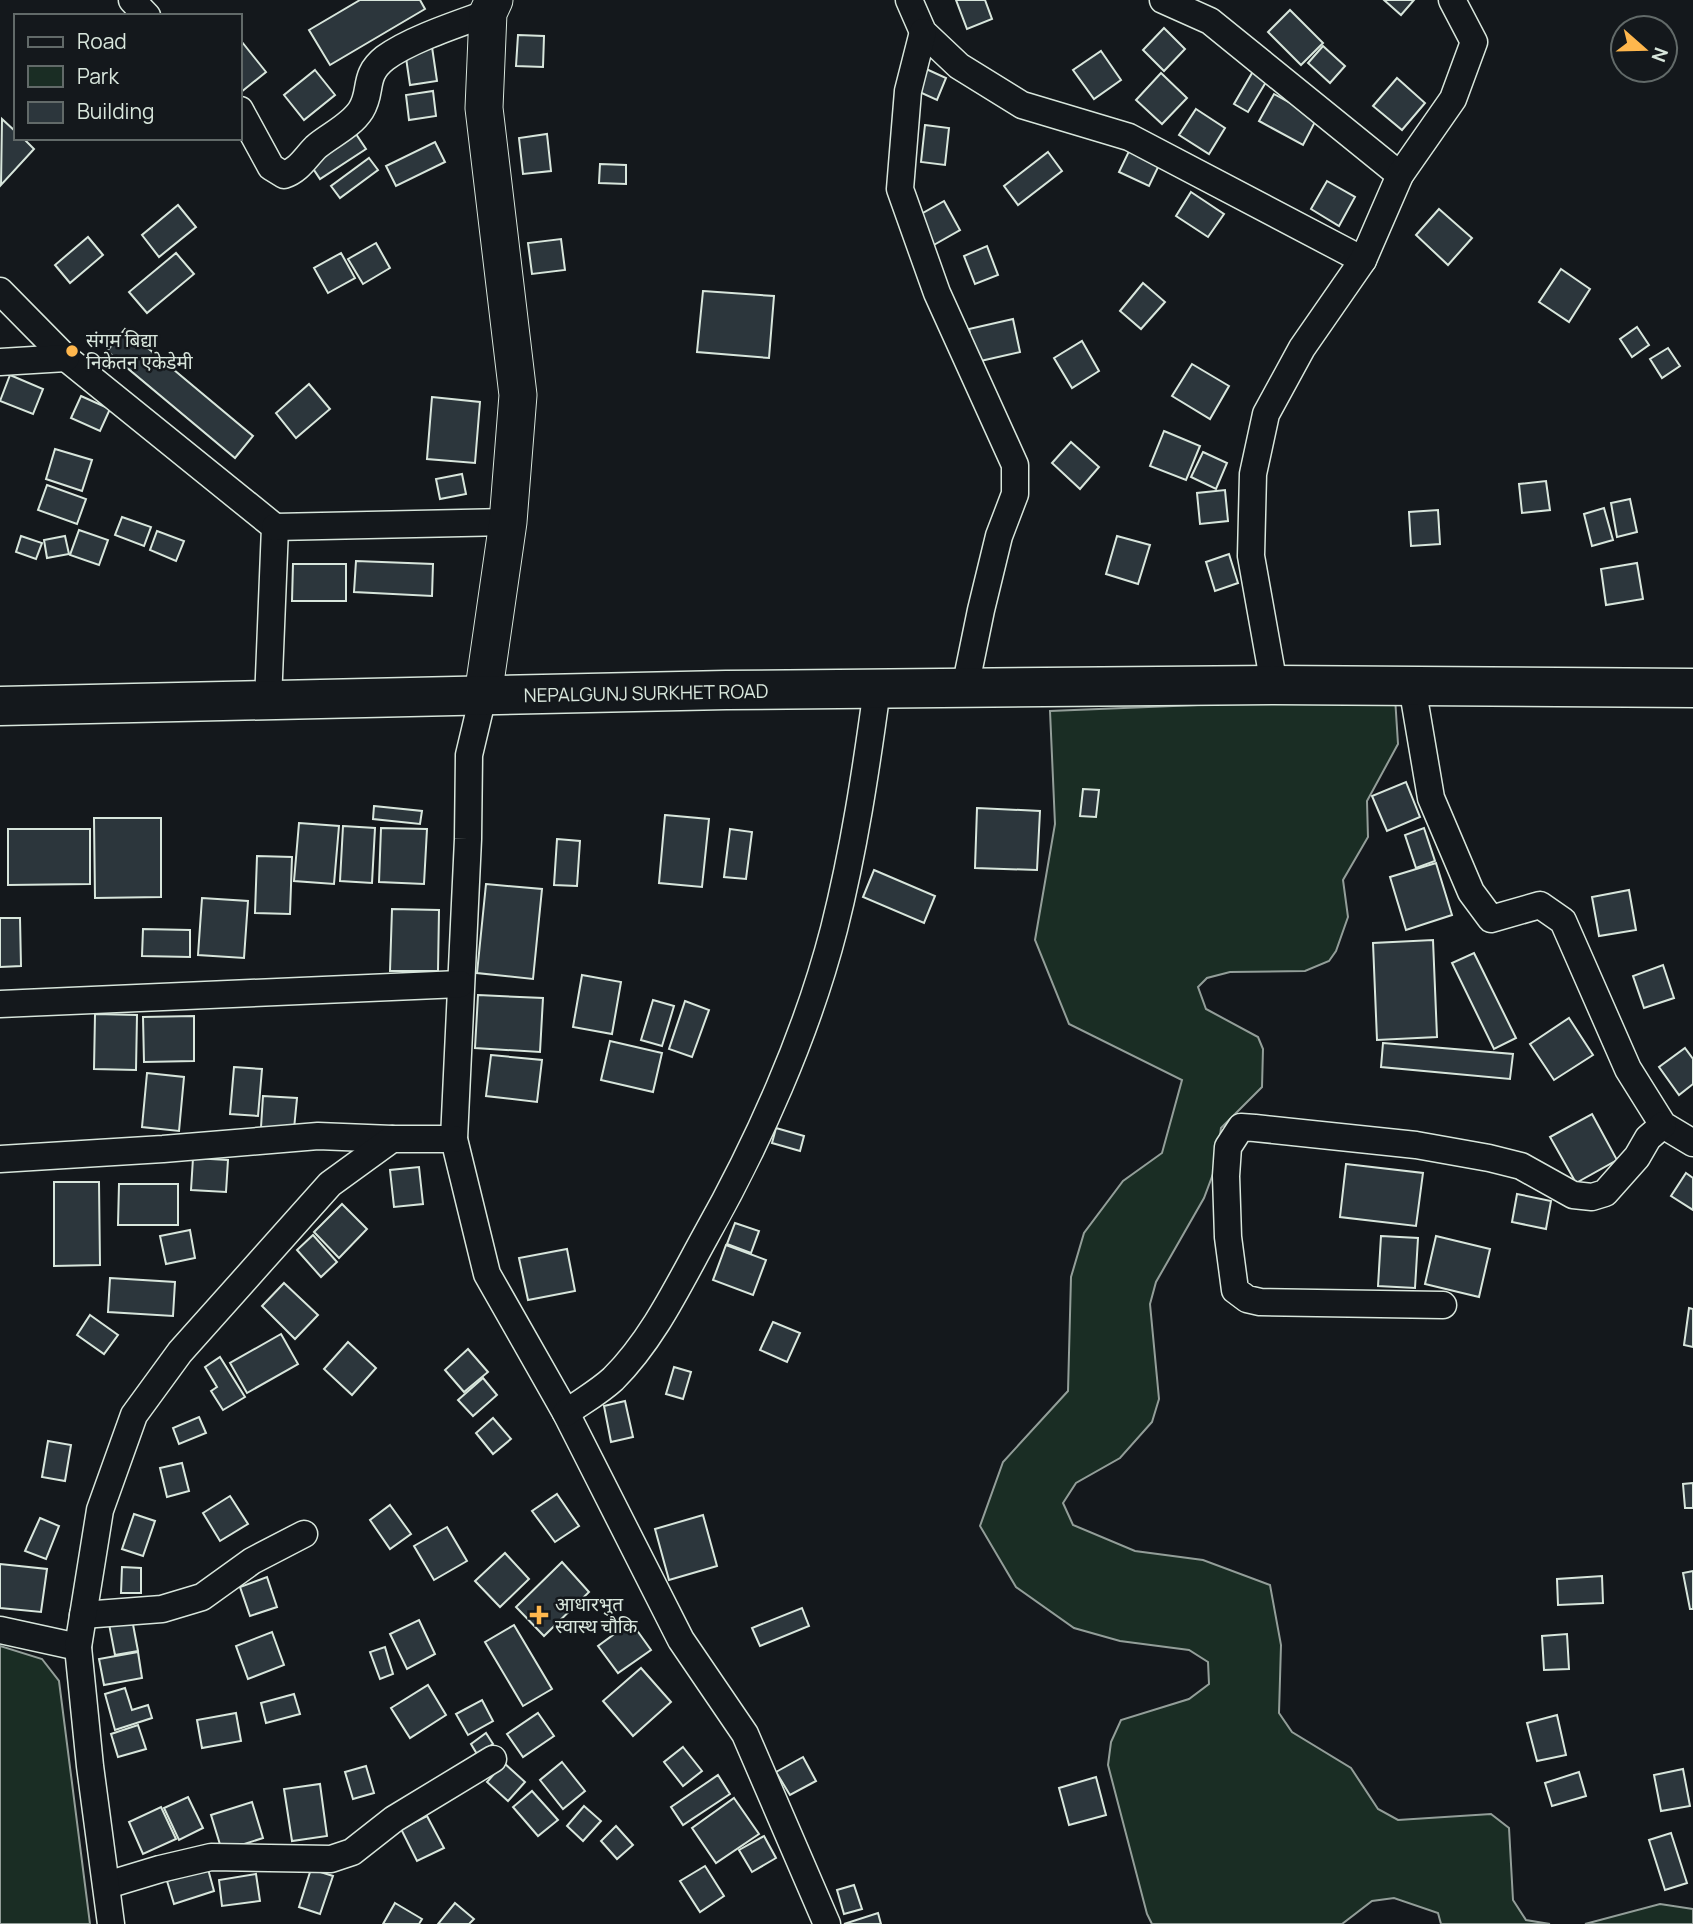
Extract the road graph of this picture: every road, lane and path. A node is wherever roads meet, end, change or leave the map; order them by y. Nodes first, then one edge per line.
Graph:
1 (132, 0) edge
2 (909, 0) edge
3 (1163, 0) edge
4 (1452, 0) edge
5 (491, 7) edge
6 (145, 14) edge
7 (923, 32) junction
8 (242, 114) edge
9 (1401, 175) junction
10 (1363, 260) junction
11 (0, 291) edge
12 (66, 358) junction
13 (0, 362) edge
14 (508, 522) junction
15 (275, 527) junction
16 (1283, 685) junction
17 (1399, 687) junction
18 (965, 688) junction
19 (1693, 688) edge
20 (877, 689) junction
21 (483, 696) junction
22 (268, 701) junction
23 (0, 706) edge
24 (460, 984) junction
25 (0, 1004) edge
26 (1662, 1125) junction
27 (392, 1139) junction
28 (454, 1139) junction
29 (1693, 1143) edge
30 (0, 1158) edge
31 (1443, 1304) dead end
32 (566, 1413) junction
33 (304, 1534) dead end
34 (83, 1615) junction
35 (0, 1630) edge
36 (78, 1647) junction
37 (493, 1759) dead end
38 (107, 1885) junction
39 (111, 1924) edge
40 (827, 1924) edge

1 - 6 street
2 - 7 street
3 - 9 street
4 - 9 street
5 - 8 street
5 - 14 street
7 - 10 street
7 - 18 street
9 - 10 street
10 - 16 street
11 - 12 street
12 - 13 street
12 - 15 street
14 - 15 street
14 - 21 street
15 - 22 street
16 - 17 main road, NEPALGUNJ SURKHET ROAD
16 - 18 main road, NEPALGUNJ SURKHET ROAD
17 - 19 main road, NEPALGUNJ SURKHET ROAD
17 - 26 street
18 - 20 main road, NEPALGUNJ SURKHET ROAD
20 - 21 main road, NEPALGUNJ SURKHET ROAD
20 - 32 street
21 - 22 main road, NEPALGUNJ SURKHET ROAD
21 - 24 street
22 - 23 main road, NEPALGUNJ SURKHET ROAD
24 - 25 street
24 - 28 street
26 - 29 street
26 - 31 street
27 - 28 street
27 - 30 street
27 - 34 street
28 - 32 street
32 - 40 street
33 - 34 street
34 - 36 street
35 - 36 street
36 - 38 street
37 - 38 street
38 - 39 street

